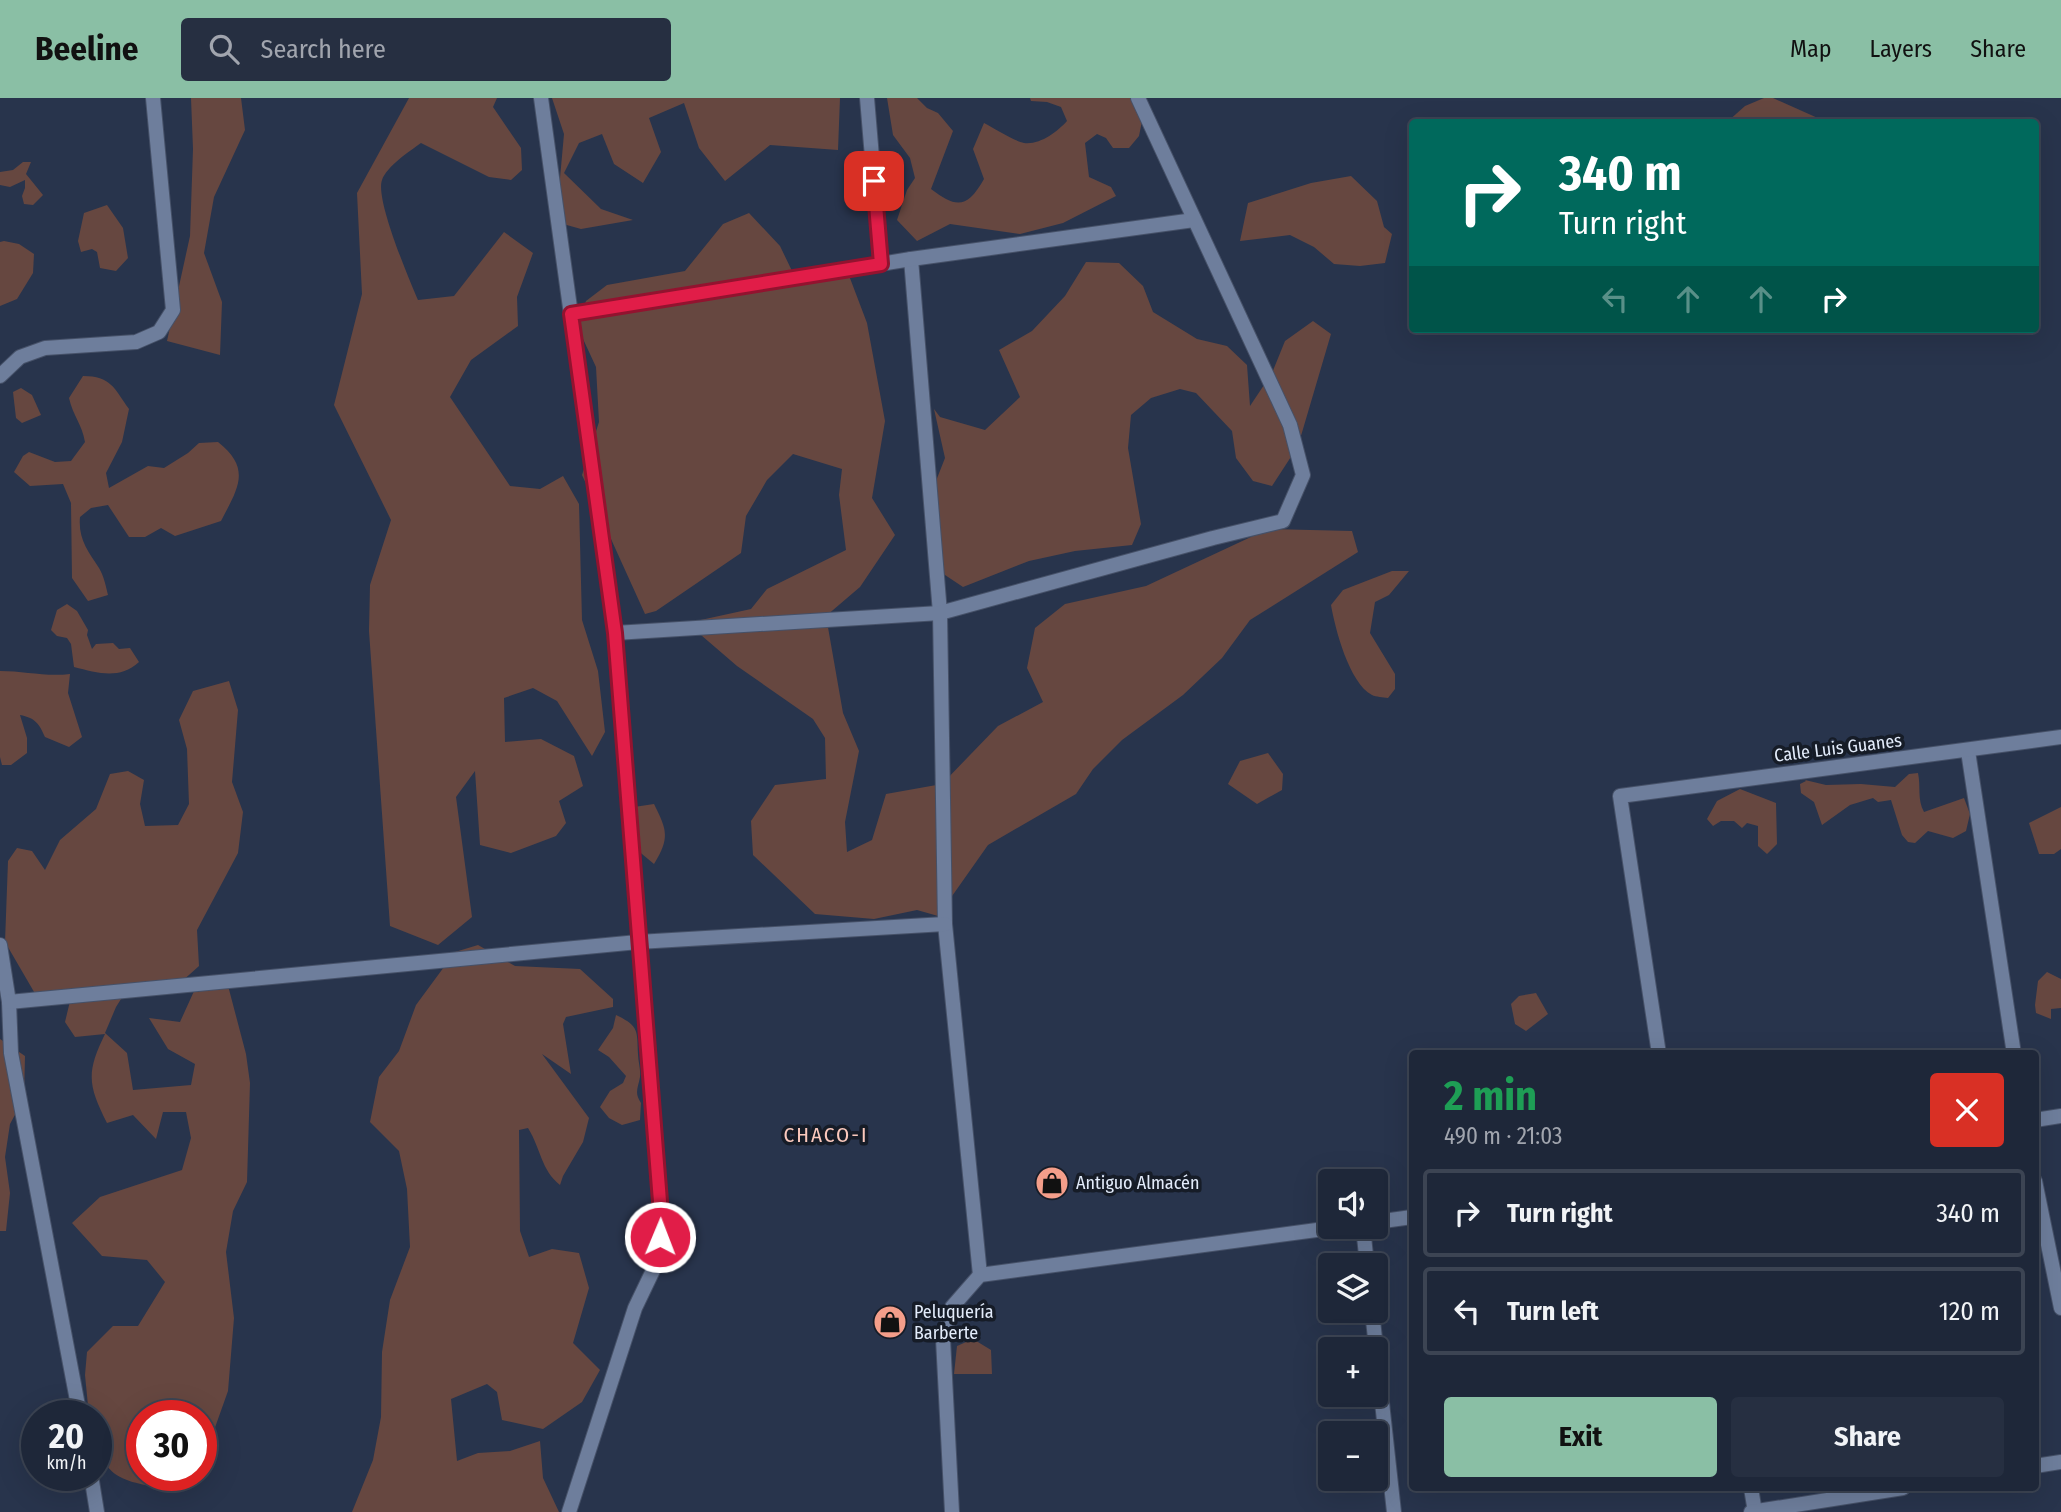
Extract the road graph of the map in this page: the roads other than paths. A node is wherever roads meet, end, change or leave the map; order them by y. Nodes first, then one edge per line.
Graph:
1 (153, 98) edge
2 (541, 98) edge
3 (867, 98) edge
4 (1138, 98) edge
5 (1194, 220) junction
6 (911, 259) junction
7 (881, 264) junction
8 (571, 314) junction
9 (0, 376) edge
10 (940, 613) junction
11 (615, 633) junction
12 (2061, 737) edge
13 (1968, 751) junction
14 (945, 924) junction
15 (638, 942) junction
16 (0, 945) edge
17 (9, 1002) junction
18 (1658, 1050) edge
19 (2013, 1050) edge
20 (2061, 1116) edge
21 (2039, 1119) edge
22 (2039, 1201) edge
23 (1409, 1217) edge
24 (1388, 1220) edge
25 (1318, 1230) edge
26 (980, 1275) junction
27 (2061, 1308) edge
28 (1373, 1323) edge
29 (77, 1400) edge
30 (2061, 1462) edge
31 (2039, 1465) edge
32 (94, 1491) edge
33 (1751, 1491) edge
34 (1884, 1491) edge
35 (97, 1512) edge
36 (569, 1512) edge
37 (952, 1512) edge
38 (1394, 1512) edge
39 (1754, 1512) edge

1 - 9 street
2 - 8 street
3 - 7 street
4 - 5 street
5 - 6 street
5 - 10 street
6 - 7 street
6 - 10 street
7 - 8 street
8 - 11 street
10 - 11 street
10 - 14 street
11 - 15 street
12 - 13 street, Calle Luis Guanes
13 - 18 street, Calle Luis Guanes
13 - 19 street
14 - 15 street
14 - 26 street
15 - 17 street
15 - 36 street
16 - 17 street
17 - 29 street
20 - 21 street
22 - 27 street
23 - 24 street
25 - 26 street
26 - 37 street
28 - 38 street
30 - 31 street
32 - 35 street
33 - 39 street
34 - 39 street

